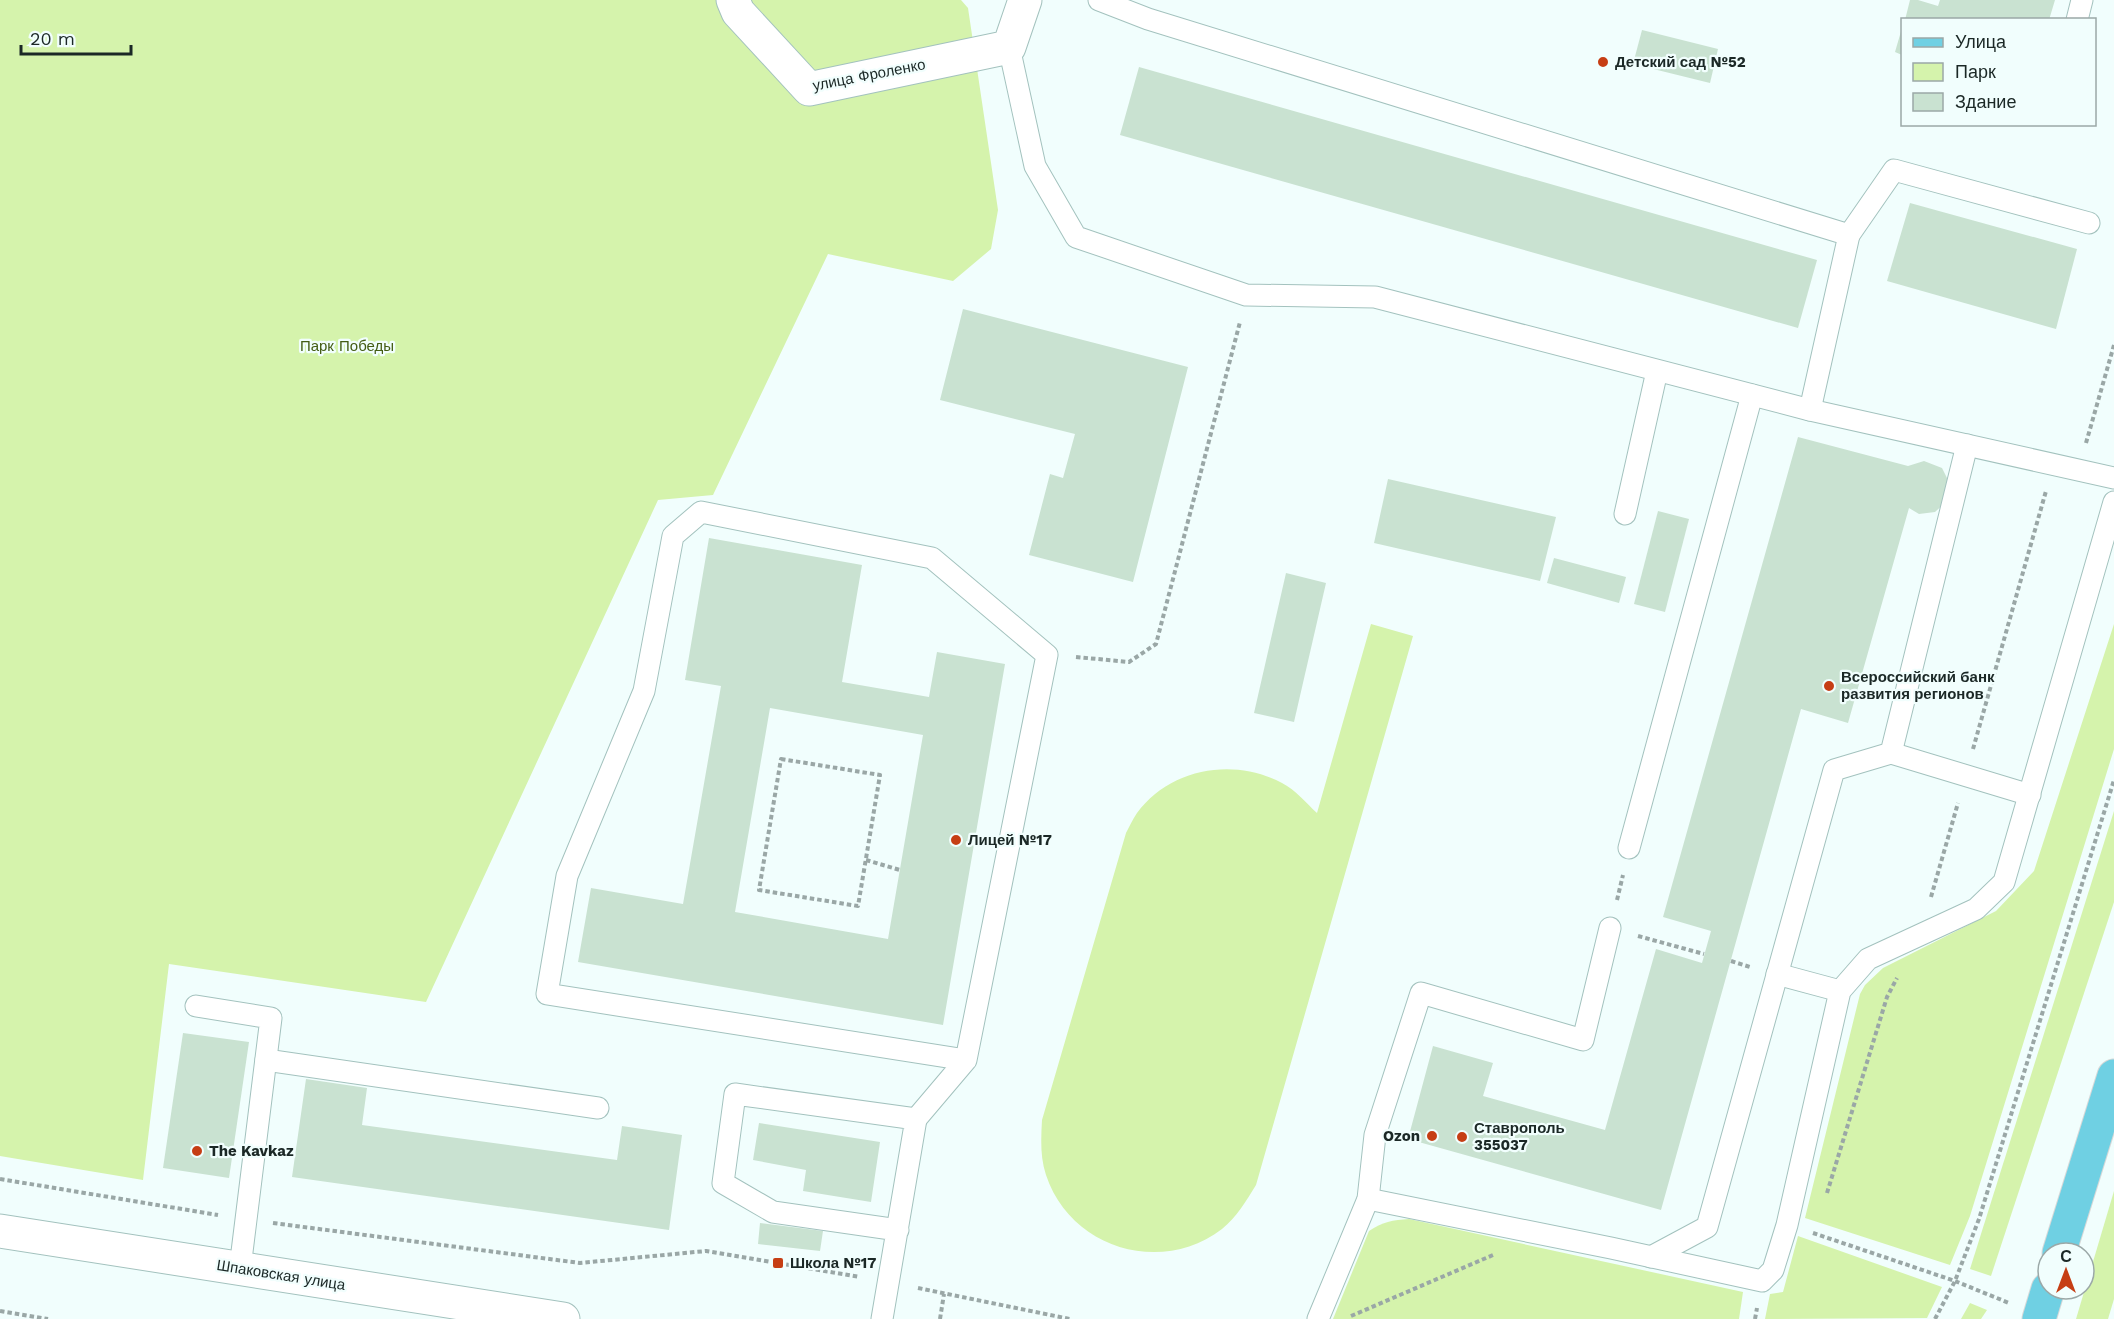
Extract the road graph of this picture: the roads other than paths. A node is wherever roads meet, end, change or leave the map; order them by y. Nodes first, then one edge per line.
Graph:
1 (733, 0) edge
2 (1026, 0) edge
3 (1099, 0) edge
4 (2082, 0) edge
5 (2078, 18) edge
6 (1009, 47) junction
7 (2089, 223) dead end
8 (1849, 235) junction
9 (1657, 370) junction
10 (1752, 395) junction
11 (1810, 410) junction
12 (1966, 445) junction
13 (2114, 478) edge
14 (2114, 502) edge
15 (1625, 514) dead end
16 (1891, 753) junction
17 (2030, 795) junction
18 (1629, 848) road end
19 (1610, 928) road end
20 (1777, 974) junction
21 (1840, 991) junction
22 (196, 1006) dead end
23 (266, 1060) junction
24 (966, 1060) junction
25 (2114, 1076) edge
26 (598, 1108) dead end
27 (916, 1119) junction
28 (1368, 1199) junction
29 (898, 1230) junction
30 (0, 1231) edge
31 (2063, 1241) edge
32 (1651, 1257) junction
33 (240, 1268) junction
34 (553, 1318) edge
35 (882, 1319) edge
36 (1318, 1319) edge

1 - 6 main road, улица Фроленко
2 - 6 main road
3 - 8 lane
4 - 5 lane
6 - 9 lane
7 - 8 lane
8 - 11 lane
9 - 10 lane
9 - 15 lane
10 - 11 lane
10 - 18 lane
11 - 12 lane
12 - 13 lane
12 - 16 lane
14 - 17 lane
16 - 17 lane
16 - 20 lane
17 - 21 lane
19 - 28 lane
20 - 21 lane
20 - 32 lane
21 - 32 lane
22 - 23 lane
23 - 26 lane
23 - 33 lane
24 - 24 lane
24 - 27 lane
25 - 31 main road
27 - 29 lane
27 - 29 lane
28 - 32 lane
28 - 36 lane
29 - 35 lane
30 - 33 main road, Шпаковская улица
33 - 34 main road, Шпаковская улица

